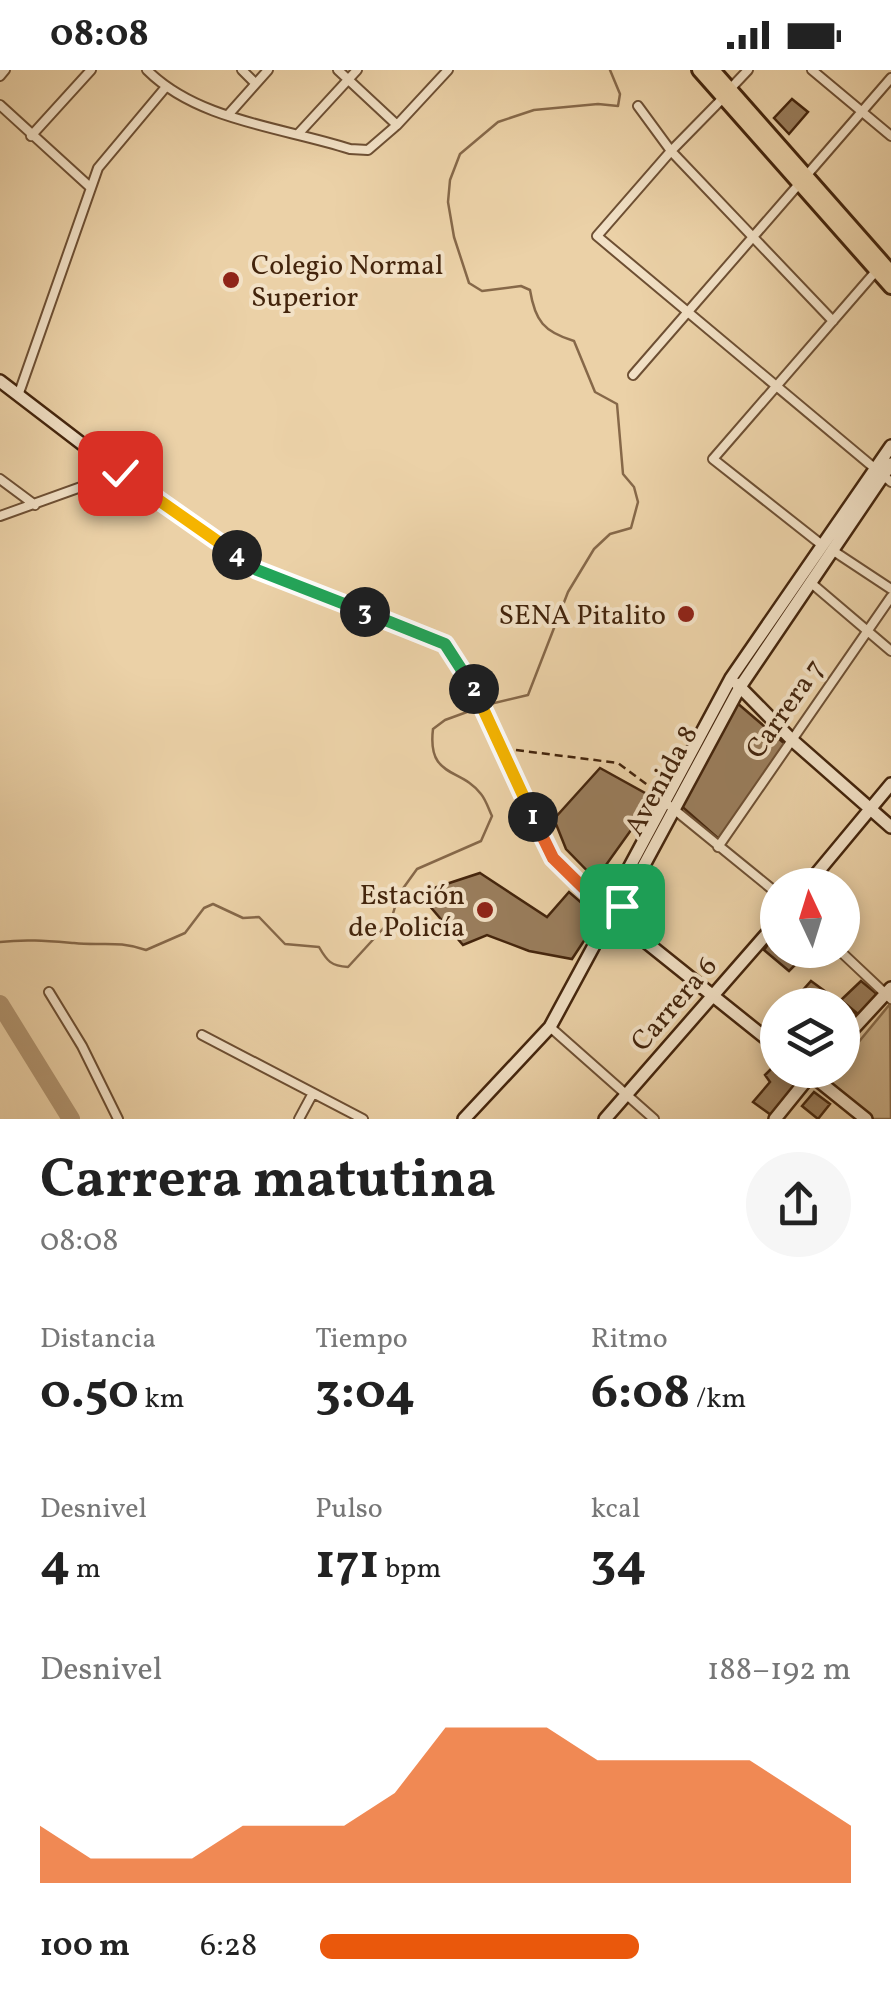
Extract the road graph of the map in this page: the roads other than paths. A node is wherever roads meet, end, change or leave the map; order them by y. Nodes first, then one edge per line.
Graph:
1 (5, 70) edge
2 (91, 70) edge
3 (147, 70) edge
4 (242, 70) edge
5 (268, 70) edge
6 (338, 70) edge
7 (357, 70) edge
8 (448, 70) edge
9 (699, 70) edge
10 (713, 70) edge
11 (748, 70) edge
12 (812, 70) edge
13 (0, 76) edge
14 (891, 78) edge
15 (348, 80) junction
16 (256, 83) junction
17 (165, 88) junction
18 (727, 93) junction
19 (0, 106) edge
20 (638, 106) dead end
21 (861, 112) junction
22 (228, 116) junction
23 (397, 125) junction
24 (299, 133) junction
25 (31, 136) junction
26 (891, 136) edge
27 (671, 151) junction
28 (803, 180) junction
29 (90, 187) junction
30 (754, 236) junction
31 (885, 264) edge
32 (891, 287) edge
33 (688, 312) junction
34 (833, 321) junction
35 (633, 375) dead end
36 (0, 382) edge
37 (776, 386) junction
38 (19, 394) junction
39 (891, 446) edge
40 (891, 464) edge
41 (120, 473) junction
42 (883, 476) edge
43 (0, 479) edge
44 (35, 505) junction
45 (0, 516) edge
46 (827, 548) junction
47 (810, 582) junction
48 (891, 589) edge
49 (891, 597) edge
50 (868, 631) junction
51 (891, 651) edge
52 (735, 682) junction
53 (792, 740) junction
54 (891, 784) edge
55 (668, 803) junction
56 (869, 809) junction
57 (891, 827) edge
58 (718, 847) junction
59 (821, 868) edge
60 (760, 880) edge
61 (610, 914) junction
62 (760, 942) edge
63 (859, 968) edge
64 (48, 992) dead end
65 (889, 994) edge
66 (713, 997) junction
67 (860, 1023) edge
68 (550, 1027) junction
69 (760, 1034) edge
70 (202, 1035) dead end
71 (798, 1088) edge
72 (829, 1088) edge
73 (313, 1094) junction
74 (626, 1094) junction
75 (118, 1119) edge
76 (299, 1119) edge
77 (363, 1119) edge
78 (464, 1119) edge
79 (606, 1119) edge
80 (654, 1119) edge
81 (775, 1119) edge
82 (866, 1119) edge

1 - 13 street
2 - 25 street
3 - 17 street
4 - 16 street
5 - 16 street
6 - 15 street
7 - 15 street
8 - 23 street
9 - 18 main road
10 - 18 main road
11 - 18 street
12 - 21 street
14 - 21 street
15 - 23 street
15 - 24 street
16 - 22 street
17 - 22 street
17 - 29 street
18 - 27 street
18 - 28 main road
19 - 25 street
20 - 27 street
21 - 26 street
21 - 28 street
22 - 24 street
23 - 24 street
25 - 29 street
27 - 30 street
27 - 33 street
28 - 30 street
28 - 31 main road
29 - 38 street
30 - 33 street
30 - 34 street
31 - 32 main road
31 - 34 street
33 - 35 street
33 - 37 street
34 - 37 street
36 - 38 main road
37 - 42 street
37 - 46 street
38 - 41 main road
39 - 42 main road, Avenida 8
40 - 42 main road, Avenida 8
41 - 44 street
41 - 61 main road
42 - 46 main road, Avenida 8
43 - 44 street
44 - 45 street
46 - 47 main road, Avenida 8
46 - 48 street
46 - 52 main road, Avenida 8
47 - 50 street
47 - 52 main road, Avenida 8
49 - 50 street, Carrera 7
50 - 51 street
50 - 53 street, Carrera 7
52 - 53 main road
52 - 55 main road, Avenida 8
53 - 56 main road
53 - 58 street, Carrera 7
54 - 56 main road
55 - 58 street
55 - 61 main road, Avenida 8
56 - 57 main road
56 - 59 main road
58 - 60 street
61 - 66 main road
61 - 68 main road
62 - 66 main road, Carrera 6
63 - 65 street
64 - 75 street
65 - 67 main road
66 - 69 main road
66 - 74 main road, Carrera 6
68 - 74 street
68 - 78 main road
70 - 73 street
71 - 81 main road
72 - 82 main road
73 - 76 street
73 - 77 street
74 - 79 main road, Carrera 6
74 - 80 street

